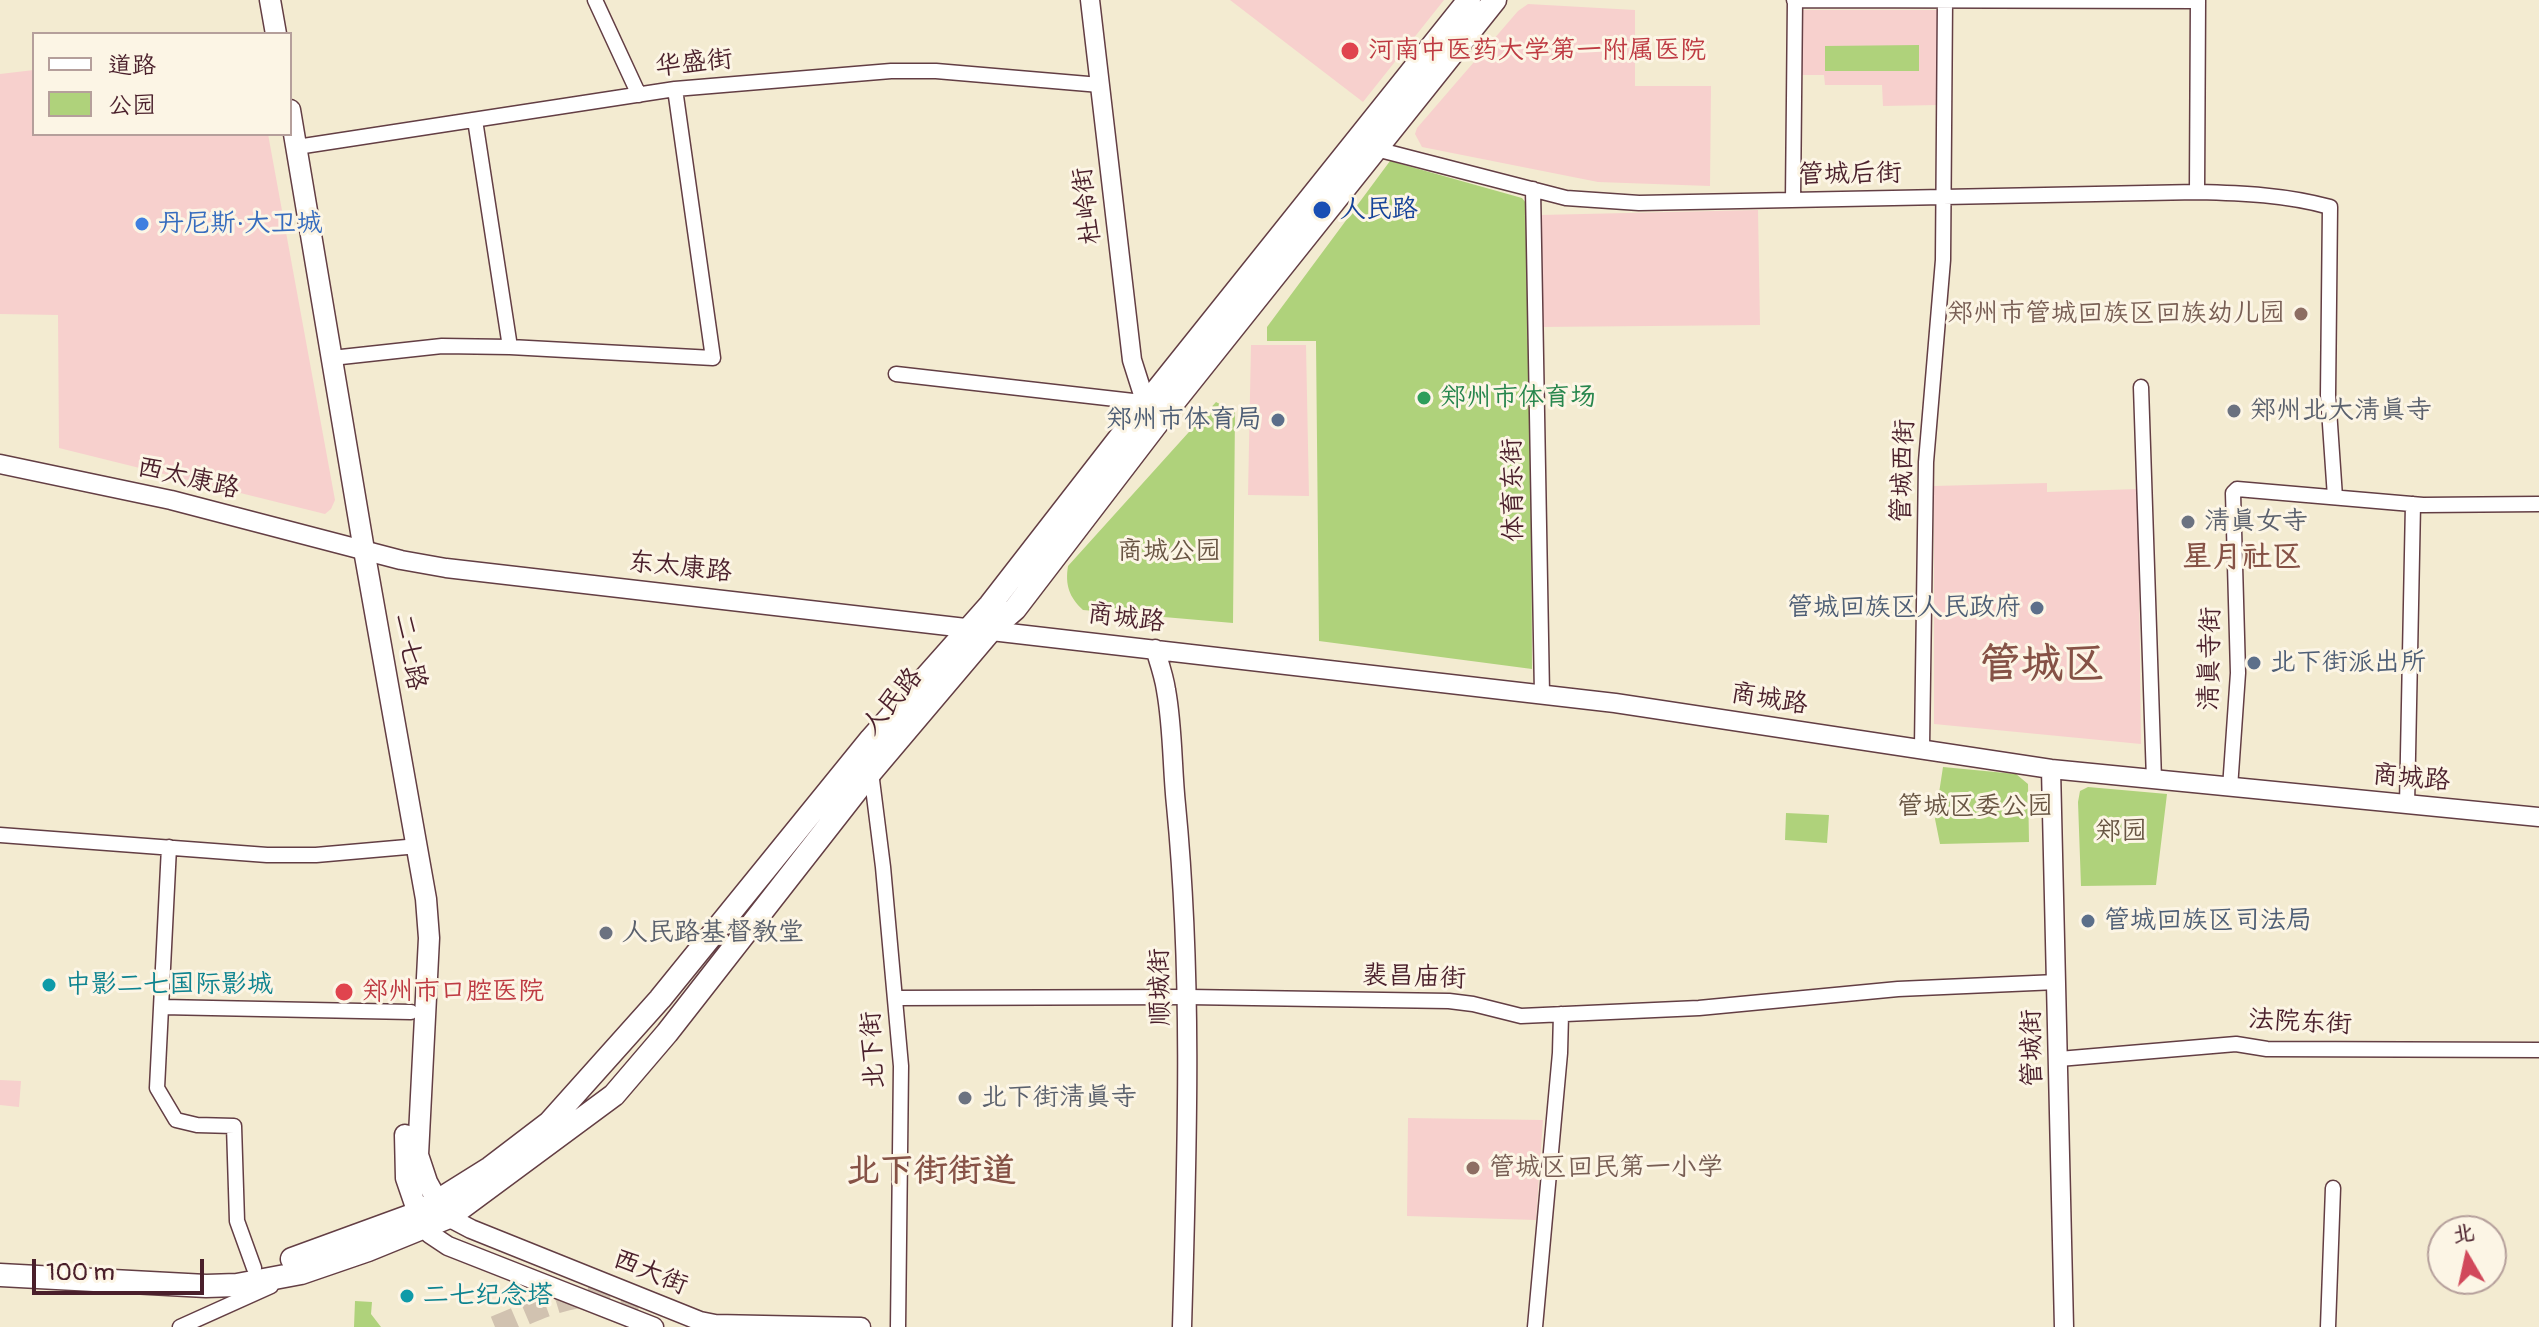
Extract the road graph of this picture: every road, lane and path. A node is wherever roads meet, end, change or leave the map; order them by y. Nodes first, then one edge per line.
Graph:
1 (259, 0) edge
2 (270, 0) edge
3 (595, 0) edge
4 (1090, 0) edge
5 (1469, 0) edge
6 (1495, 0) edge
7 (1794, 0) edge
8 (1945, 0) edge
9 (2198, 0) edge
10 (265, 32) edge
11 (276, 32) edge
12 (1100, 85) junction
13 (675, 89) junction
14 (639, 95) junction
15 (475, 120) junction
16 (290, 141) edge
17 (1376, 149) junction
18 (1533, 189) junction
19 (2197, 192) junction
20 (1943, 197) junction
21 (1793, 200) junction
22 (510, 347) junction
23 (332, 358) junction
24 (896, 374) dead end
25 (2141, 387) dead end
26 (1154, 410) junction
27 (0, 464) edge
28 (2335, 497) junction
29 (2413, 504) junction
30 (2539, 504) edge
31 (358, 548) junction
32 (969, 626) junction
33 (992, 629) junction
34 (1155, 649) junction
35 (1542, 694) junction
36 (1922, 747) junction
37 (2051, 769) junction
38 (871, 772) junction
39 (2154, 780) junction
40 (2230, 788) junction
41 (2407, 805) junction
42 (2539, 817) edge
43 (0, 835) edge
44 (169, 847) junction
45 (407, 847) junction
46 (2057, 982) junction
47 (1188, 997) junction
48 (896, 998) junction
49 (162, 1007) junction
50 (411, 1012) junction
51 (1561, 1014) junction
52 (2539, 1050) edge
53 (2059, 1059) junction
54 (2333, 1188) dead end
55 (444, 1210) junction
56 (422, 1220) junction
57 (0, 1262) edge
58 (254, 1268) junction
59 (301, 1273) junction
60 (0, 1275) edge
61 (180, 1327) edge
62 (654, 1327) edge
63 (861, 1327) edge
64 (898, 1327) edge
65 (1182, 1327) edge
66 (1535, 1327) edge
67 (2064, 1327) edge
68 (2328, 1327) edge

1 - 10 main road
2 - 11 main road
3 - 14 street
4 - 12 street, 杜岭街
5 - 26 main road, 人民路
6 - 17 main road, 人民路
7 - 8 street
7 - 21 street
8 - 9 street
8 - 20 street, 管城西街
9 - 19 street
12 - 13 street, 华盛街
12 - 26 street, 杜岭街
13 - 14 street, 华盛街
13 - 22 street
14 - 15 street, 华盛街
15 - 16 street, 华盛街
15 - 22 street
16 - 23 main road, 二七路
16 - 31 main road, 二七路
17 - 18 street, 管城后街
17 - 26 main road, 人民路
18 - 21 street, 管城后街
18 - 35 street, 体育东街
19 - 20 street, 管城后街
19 - 28 street, 管城后街
20 - 21 street, 管城后街
20 - 36 street, 管城西街
22 - 23 street
23 - 31 main road, 二七路
24 - 26 street
25 - 39 street
26 - 32 main road, 人民路
26 - 33 main road, 人民路
27 - 31 street, 西太康路
28 - 29 street
28 - 40 street, 清真寺街
29 - 30 street
29 - 41 street
31 - 32 street, 东太康路
31 - 45 main road, 二七路
31 - 55 main road, 二七路
32 - 33 street, 东太康路
32 - 55 main road, 人民路
33 - 34 street, 商城路
33 - 38 main road, 人民路
34 - 35 street, 商城路
34 - 47 street, 顺城街
35 - 36 street, 商城路
36 - 37 street, 商城路
37 - 39 street, 商城路
37 - 46 street, 管城街
38 - 48 street, 北下街
38 - 55 main road, 人民路
39 - 40 street, 商城路
40 - 41 street, 商城路
41 - 42 street, 商城路
43 - 44 street
44 - 45 street
44 - 49 street
45 - 50 main road, 二七路
46 - 51 street, 裴昌庙街
46 - 53 street, 管城街
47 - 48 street, 裴昌庙街
47 - 51 street, 裴昌庙街
47 - 65 street, 顺城街
48 - 64 street, 北下街
49 - 50 street
49 - 58 street
50 - 56 main road, 二七路
51 - 66 street
52 - 53 street, 法院东街
53 - 67 street, 管城街
54 - 68 street
55 - 56 main road
55 - 63 street, 西大街
56 - 58 main road
56 - 59 main road
56 - 62 street, 西大街
57 - 58 main road
59 - 60 main road
59 - 61 street

